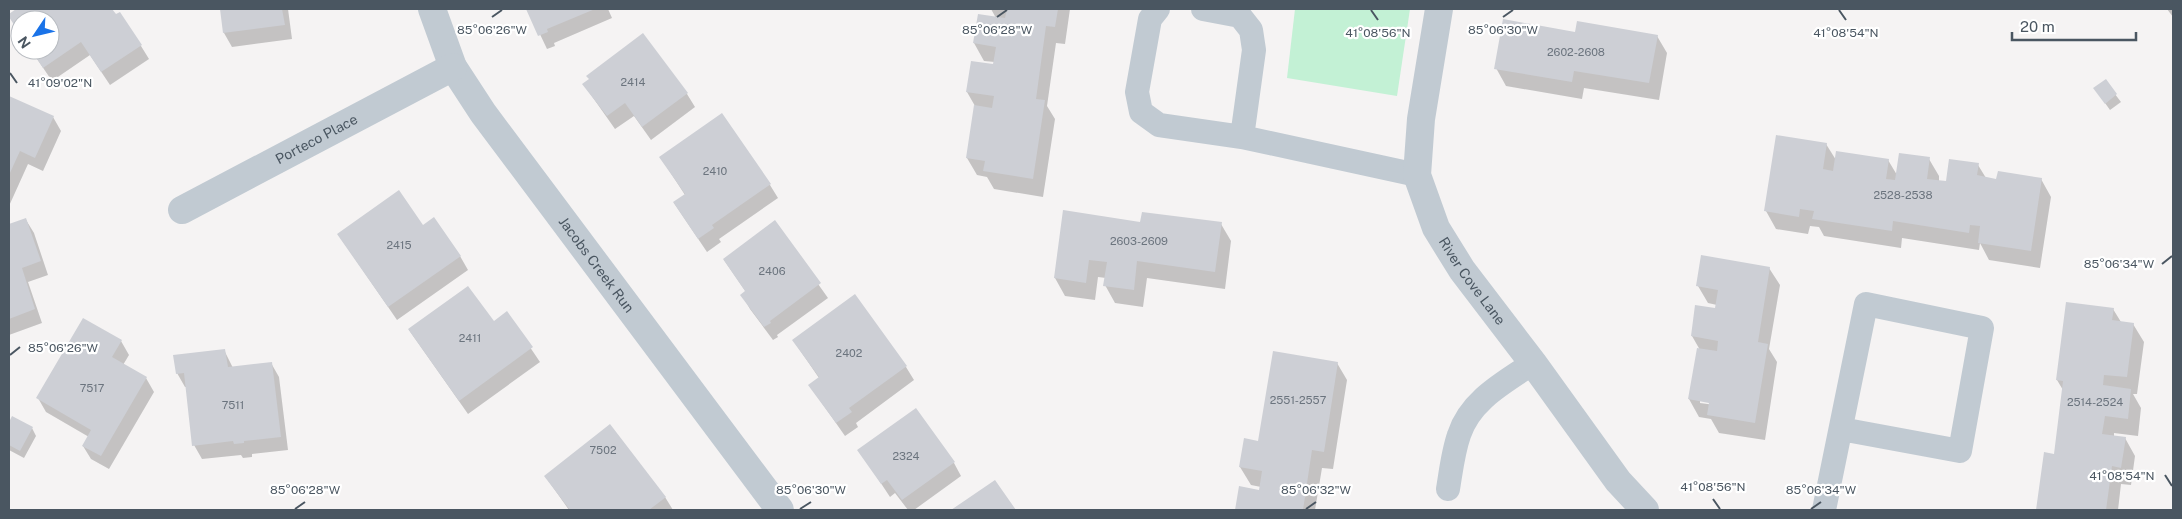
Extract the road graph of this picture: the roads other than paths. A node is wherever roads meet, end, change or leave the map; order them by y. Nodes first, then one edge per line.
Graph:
1 (432, 9) edge
2 (1158, 9) edge
3 (1203, 9) edge
4 (1439, 9) edge
5 (454, 68) junction
6 (1242, 137) junction
7 (1417, 175) junction
8 (182, 210) dead end
9 (1533, 362) junction
10 (1841, 429) junction
11 (1448, 489) dead end
12 (780, 510) edge
13 (1645, 510) edge
14 (1824, 510) edge

1 - 5 street, Jacobs Creek Run
2 - 6 lane
3 - 6 lane
4 - 7 street, River Cove Lane
5 - 8 street, Porteco Place
5 - 12 street, Jacobs Creek Run
6 - 7 lane
7 - 9 street, River Cove Lane
9 - 11 lane
9 - 13 street, River Cove Lane
10 - 10 lane
10 - 14 lane

